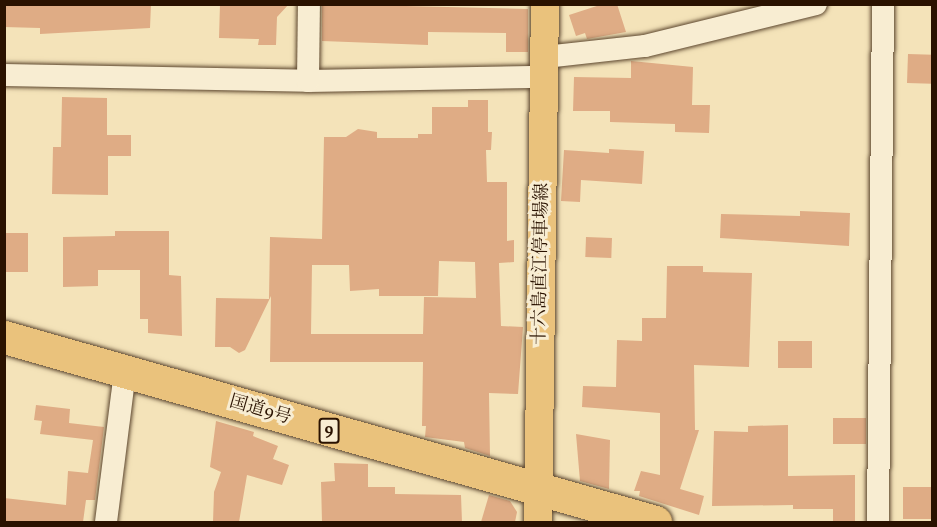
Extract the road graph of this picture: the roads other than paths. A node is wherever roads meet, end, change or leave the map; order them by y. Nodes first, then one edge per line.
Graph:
1 (309, 4) edge
2 (545, 4) edge
3 (816, 4) edge
4 (883, 4) edge
5 (545, 67) junction
6 (4, 75) edge
7 (308, 81) junction
8 (4, 337) edge
9 (125, 372) junction
10 (538, 507) edge
11 (106, 522) edge
12 (655, 522) edge
13 (878, 522) edge

1 - 7 street
2 - 5 main road, 十六島直江停車場線
3 - 5 street
4 - 13 street
5 - 7 street
5 - 10 main road, 十六島直江停車場線
6 - 7 street
8 - 9 highway, 国道9号 / 9
9 - 10 highway, 国道9号 / 9
9 - 11 street
10 - 12 highway, 国道9号 / 9

